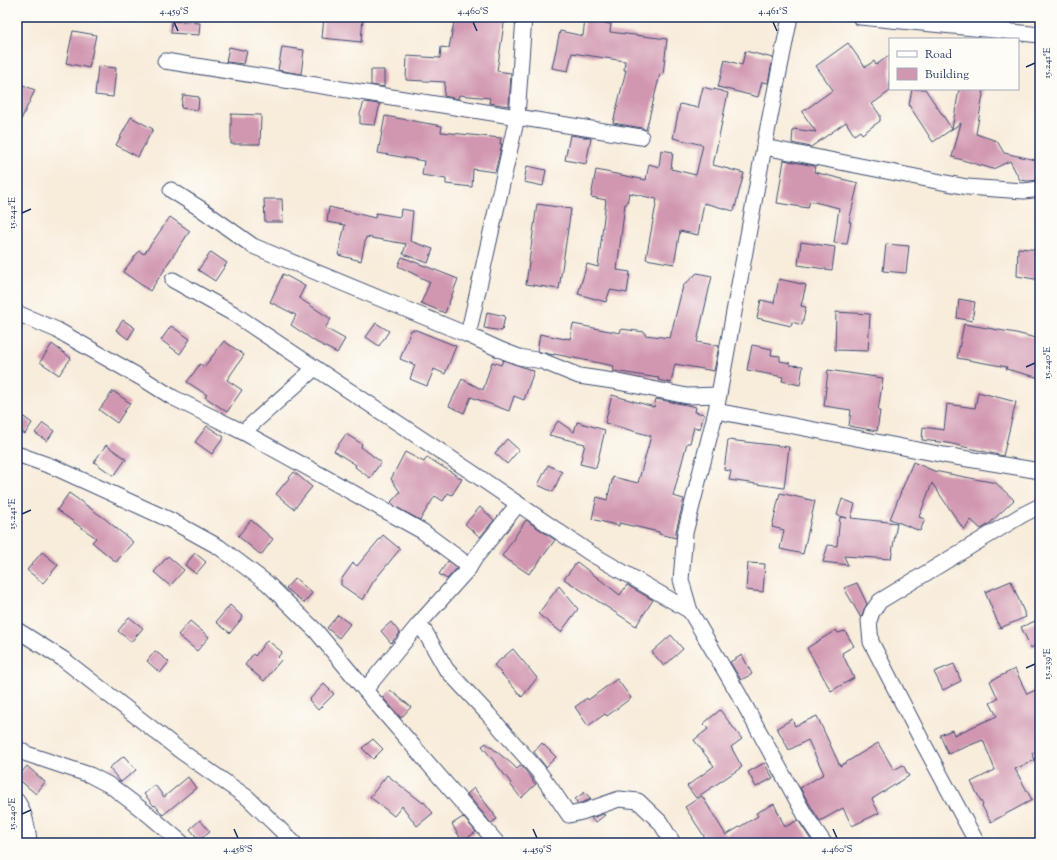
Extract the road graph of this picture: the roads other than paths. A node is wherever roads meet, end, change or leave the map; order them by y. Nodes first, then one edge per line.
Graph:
1 (524, 17) edge
2 (790, 17) edge
3 (860, 17) edge
4 (1040, 35) edge
5 (165, 61) dead end
6 (517, 117) junction
7 (641, 137) dead end
8 (764, 147) junction
9 (1040, 189) edge
10 (171, 190) dead end
11 (173, 280) dead end
12 (17, 313) edge
13 (468, 335) junction
14 (315, 368) junction
15 (719, 394) junction
16 (716, 411) junction
17 (243, 432) junction
18 (17, 454) edge
19 (1040, 471) edge
20 (518, 504) junction
21 (1040, 506) edge
22 (469, 568) junction
23 (690, 611) junction
24 (418, 625) junction
25 (17, 630) edge
26 (365, 690) junction
27 (20, 755) edge
28 (17, 801) edge
29 (29, 843) edge
30 (182, 843) edge
31 (294, 843) edge
32 (497, 843) edge
33 (673, 843) edge
34 (824, 843) edge
35 (977, 843) edge

1 - 6 street
2 - 8 street
3 - 4 street
5 - 6 street
6 - 7 street
6 - 13 street
8 - 9 street
8 - 15 street
10 - 13 street
11 - 14 street
12 - 17 street
13 - 15 street
14 - 17 street
14 - 20 street
15 - 16 street
16 - 19 street
16 - 23 street
17 - 22 street
18 - 26 street
20 - 22 street
20 - 23 street
21 - 35 street
22 - 24 street
23 - 34 street
24 - 26 street
24 - 33 street
25 - 31 street
26 - 32 street
27 - 30 street
28 - 29 street

